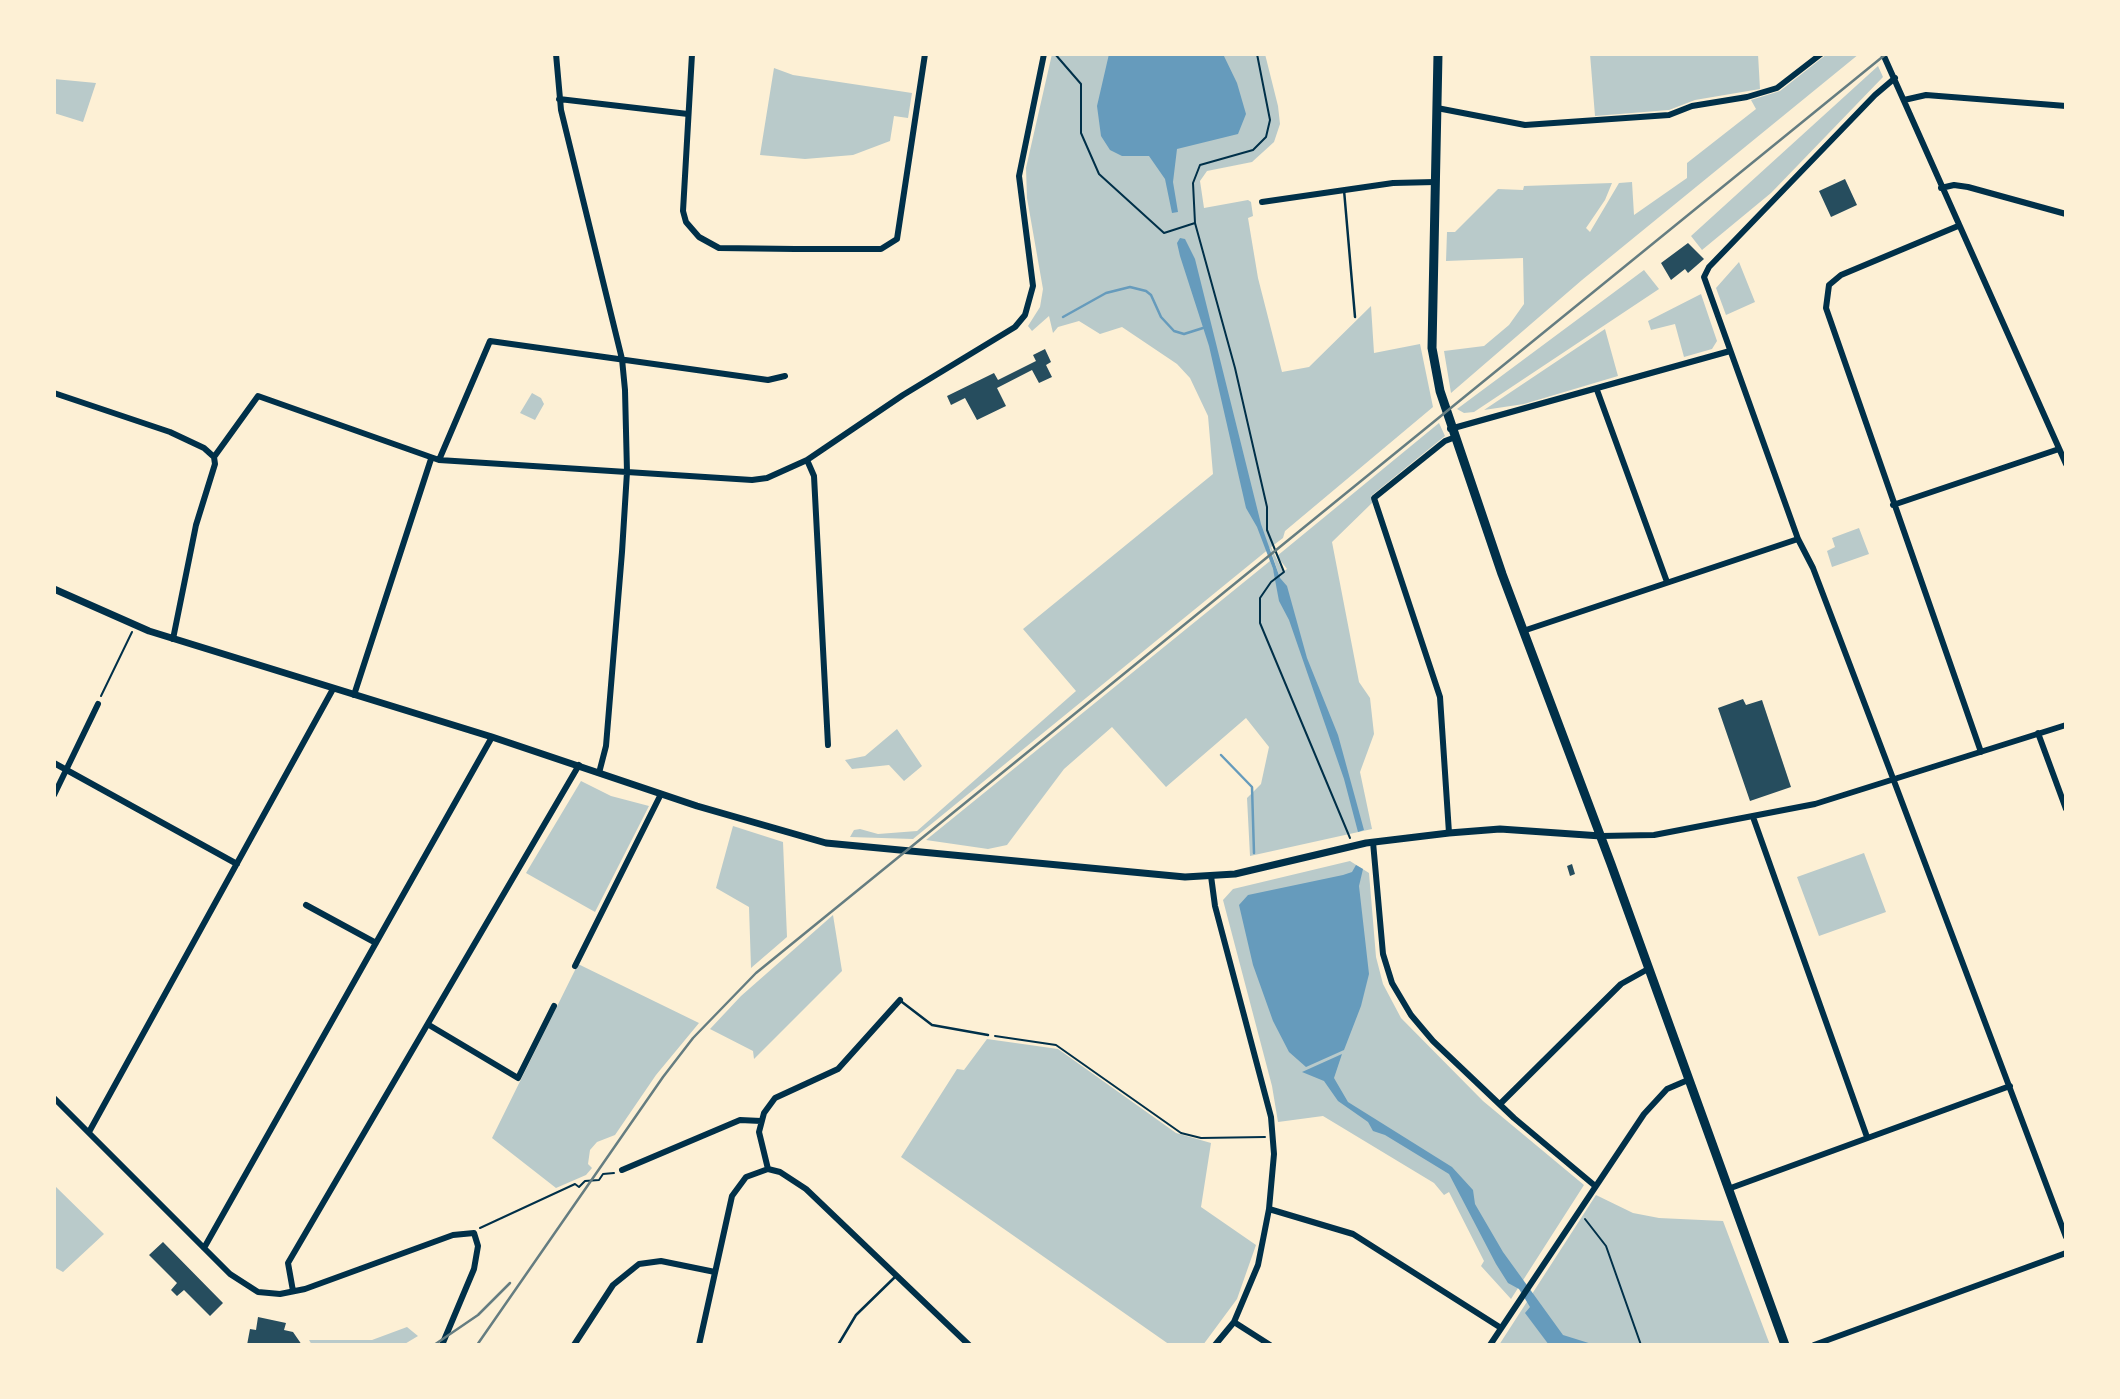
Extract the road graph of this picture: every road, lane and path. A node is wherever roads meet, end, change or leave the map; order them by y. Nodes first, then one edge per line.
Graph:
1 (556, 54) edge
2 (692, 54) edge
3 (925, 54) edge
4 (1044, 54) edge
5 (1055, 54) edge
6 (1256, 54) edge
7 (1438, 54) edge
8 (1821, 54) edge
9 (1883, 54) edge
10 (1895, 78) junction
11 (559, 99) junction
12 (1904, 100) junction
13 (2066, 106) edge
14 (1437, 108) junction
15 (688, 114) junction
16 (1435, 182) junction
17 (1941, 188) junction
18 (1344, 190) junction
19 (1262, 202) dead end
20 (2066, 214) edge
21 (1195, 223) junction
22 (1958, 226) junction
23 (1355, 317) dead end
24 (1730, 351) junction
25 (622, 359) junction
26 (785, 376) dead end
27 (1597, 390) junction
28 (54, 393) edge
29 (1452, 433) junction
30 (2059, 449) junction
31 (214, 457) junction
32 (435, 460) junction
33 (807, 460) junction
34 (2066, 464) edge
35 (626, 472) junction
36 (1893, 505) junction
37 (1797, 538) junction
38 (1667, 582) junction
39 (54, 589) edge
40 (134, 625) junction
41 (1523, 631) junction
42 (173, 639) junction
43 (333, 689) junction
44 (354, 695) junction
45 (97, 704) joint
46 (2066, 725) edge
47 (2038, 733) junction
48 (492, 737) junction
49 (828, 745) dead end
50 (1981, 752) junction
51 (54, 763) edge
52 (579, 765) junction
53 (65, 769) junction
54 (600, 773) junction
55 (1894, 781) junction
56 (661, 794) junction
57 (54, 795) edge
58 (2066, 809) edge
59 (1753, 817) junction
60 (1449, 833) junction
61 (1601, 836) junction
62 (1373, 842) junction
63 (1352, 846) junction
64 (237, 864) junction
65 (1211, 876) junction
66 (306, 905) dead end
67 (376, 943) junction
68 (575, 966) dead end
69 (1648, 969) junction
70 (900, 1000) joint
71 (554, 1006) dead end
72 (429, 1026) junction
73 (988, 1035) joint
74 (1688, 1080) junction
75 (2010, 1086) junction
76 (54, 1098) edge
77 (1500, 1104) junction
78 (761, 1121) junction
79 (89, 1132) junction
80 (1273, 1136) junction
81 (1867, 1137) junction
82 (768, 1169) junction
83 (622, 1170) joint
84 (1594, 1185) junction
85 (1728, 1189) junction
86 (1269, 1209) junction
87 (1577, 1210) junction
88 (474, 1233) junction
89 (2066, 1237) edge
90 (204, 1248) junction
91 (2066, 1253) edge
92 (715, 1272) junction
93 (897, 1275) junction
94 (293, 1291) junction
95 (1234, 1322) junction
96 (1501, 1328) junction
97 (442, 1345) edge
98 (574, 1345) edge
99 (699, 1345) edge
100 (838, 1345) edge
101 (969, 1345) edge
102 (1215, 1345) edge
103 (1270, 1345) edge
104 (1490, 1345) edge
105 (1641, 1345) edge
106 (1785, 1345) edge
107 (1814, 1345) edge

1 - 11 street
2 - 15 street
3 - 15 street
4 - 33 street
5 - 21 path
6 - 21 path
7 - 14 main road
8 - 14 street
9 - 10 street
10 - 12 street
10 - 24 street
11 - 15 street
11 - 25 street
12 - 13 street
12 - 17 street
14 - 16 main road
16 - 18 street
16 - 29 main road
17 - 20 street
17 - 22 street
18 - 19 street
18 - 23 lane
21 - 63 path
22 - 30 street
22 - 36 street
24 - 27 street
24 - 37 street
25 - 26 street
25 - 32 street
25 - 35 street
27 - 29 street
27 - 38 street
28 - 31 street
29 - 41 main road
29 - 60 street
30 - 34 street
30 - 36 street
31 - 32 street
31 - 42 street
32 - 35 street
32 - 44 street
33 - 35 street
33 - 49 street
35 - 54 street
36 - 50 street
37 - 38 street
37 - 55 street
38 - 41 street
39 - 40 street
40 - 42 street
40 - 45 path
41 - 61 main road
42 - 43 street
43 - 44 street
43 - 64 street
44 - 48 street
45 - 53 street
46 - 47 street
47 - 50 street
47 - 58 street
48 - 52 street
48 - 67 street
50 - 55 street
51 - 53 street
52 - 54 street
52 - 72 street
53 - 57 street
53 - 64 street
54 - 56 street
55 - 59 street
55 - 75 street
56 - 65 street
56 - 68 street
59 - 61 street
59 - 81 street
60 - 61 street
60 - 62 street
61 - 69 main road
62 - 63 street
62 - 77 street
63 - 65 street
64 - 79 street
65 - 80 street
66 - 67 street
67 - 90 street
69 - 74 main road
69 - 77 street
70 - 73 lane
70 - 78 street
71 - 72 street
72 - 94 street
73 - 80 path
74 - 84 street
74 - 85 main road
75 - 81 street
75 - 89 street
76 - 79 street
77 - 84 street
78 - 82 street
78 - 83 street
79 - 90 street
80 - 86 street
81 - 85 street
82 - 92 street
82 - 93 street
83 - 88 path
84 - 87 street
85 - 106 main road
86 - 95 street
86 - 96 street
87 - 96 street
87 - 105 path
88 - 94 street
88 - 97 street
90 - 94 street
91 - 107 street
92 - 98 street
92 - 99 street
93 - 100 lane
93 - 101 street
95 - 102 street
95 - 103 street
96 - 104 street

